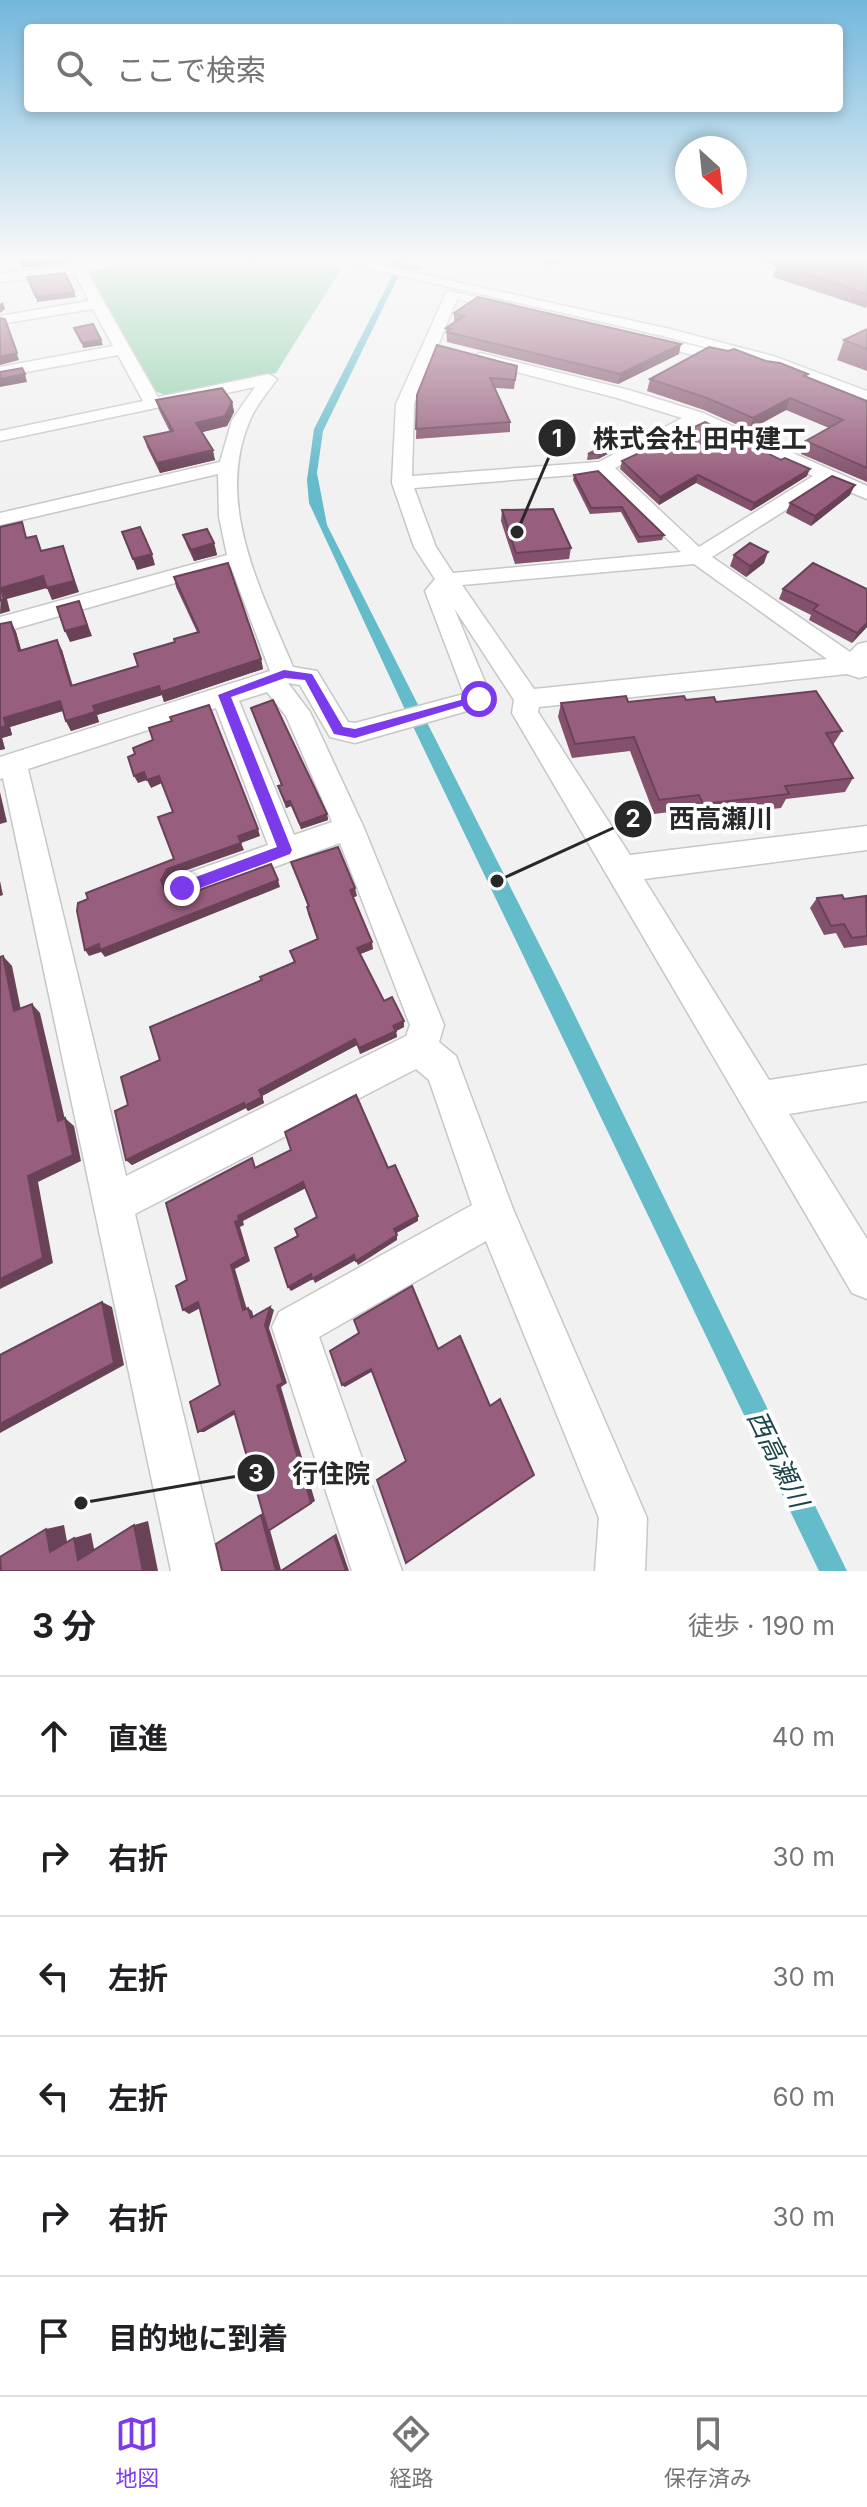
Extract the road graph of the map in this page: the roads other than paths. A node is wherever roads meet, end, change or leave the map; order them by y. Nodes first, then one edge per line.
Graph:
1 (113, 332) edge
2 (446, 332) edge
3 (630, 332) edge
4 (641, 332) edge
5 (444, 348) junction
6 (123, 349) junction
7 (708, 349) junction
8 (676, 366) edge
9 (0, 372) edge
10 (649, 380) edge
11 (623, 394) junction
12 (867, 397) edge
13 (153, 404) junction
14 (697, 417) junction
15 (0, 436) edge
16 (228, 466) junction
17 (603, 467) junction
18 (827, 475) junction
19 (402, 483) junction
20 (867, 493) edge
21 (0, 519) edge
22 (698, 557) junction
23 (239, 558) junction
24 (447, 580) junction
25 (0, 625) edge
26 (862, 664) edge
27 (278, 677) junction
28 (224, 695) junction
29 (527, 699) junction
30 (7, 765) edge
31 (349, 828) junction
32 (867, 838) edge
33 (285, 850) junction
34 (622, 869) junction
35 (182, 888) dead end
36 (420, 1048) junction
37 (867, 1083) edge
38 (760, 1100) junction
39 (115, 1203) junction
40 (495, 1214) junction
41 (867, 1278) edge
42 (196, 1571) edge
43 (377, 1571) edge
44 (620, 1571) edge

1 - 6 street
2 - 5 street
3 - 7 street
4 - 7 street
5 - 11 street
5 - 19 street
6 - 9 street
6 - 13 street
7 - 8 street
7 - 12 street
10 - 11 street
11 - 14 street
13 - 15 street
13 - 16 street
14 - 17 street
14 - 18 street
16 - 21 street
16 - 23 street
17 - 19 street
17 - 22 street
18 - 20 street
18 - 22 street
19 - 24 street
22 - 24 street
22 - 26 street
23 - 25 street
23 - 27 street
24 - 27 street
24 - 29 street
26 - 29 street
27 - 28 street
27 - 31 street
28 - 30 street
28 - 33 street
29 - 34 street
30 - 39 street
31 - 33 street
31 - 36 street
32 - 34 street
33 - 35 street
34 - 38 street
36 - 39 street
36 - 40 street
37 - 38 street
38 - 41 street
39 - 42 street
40 - 43 street
40 - 44 street

